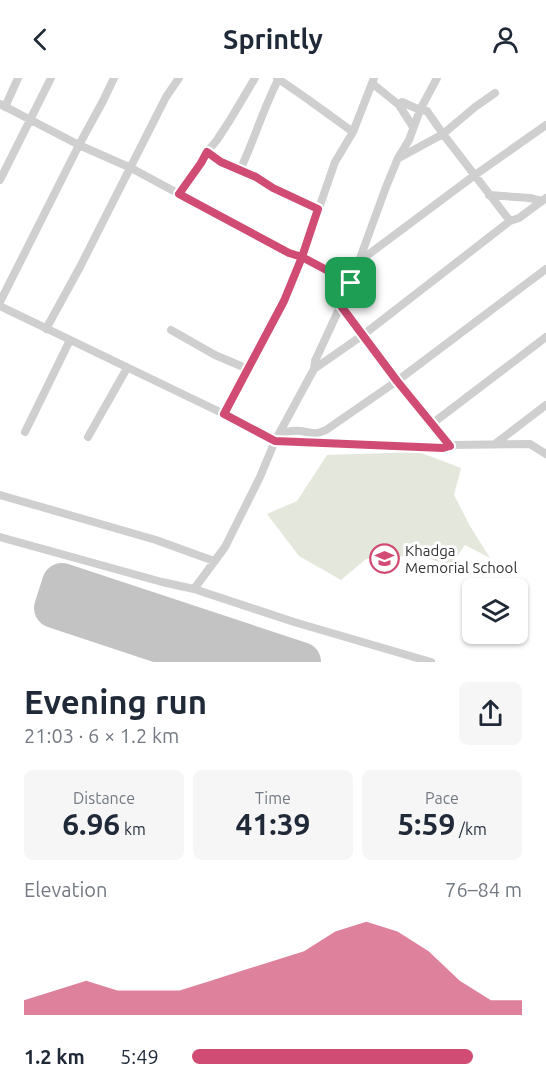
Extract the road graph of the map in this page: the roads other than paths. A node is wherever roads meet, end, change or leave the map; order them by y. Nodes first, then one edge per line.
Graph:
1 (18, 78) edge
2 (51, 78) edge
3 (114, 78) edge
4 (179, 78) edge
5 (255, 78) edge
6 (437, 78) edge
7 (277, 79) edge
8 (374, 81) edge
9 (495, 93) dead end
10 (399, 105) junction
11 (2, 106) edge
12 (420, 111) junction
13 (30, 120) junction
14 (546, 124) edge
15 (413, 128) junction
16 (353, 132) junction
17 (443, 134) junction
18 (79, 145) junction
19 (207, 152) junction
20 (398, 158) junction
21 (132, 168) junction
22 (240, 170) junction
23 (475, 175) junction
24 (0, 180) edge
25 (179, 194) junction
26 (489, 195) junction
27 (544, 200) edge
28 (318, 209) junction
29 (510, 221) junction
30 (302, 257) junction
31 (360, 261) junction
32 (546, 269) edge
33 (351, 283) junction
34 (0, 304) edge
35 (341, 306) junction
36 (46, 329) junction
37 (171, 330) dead end
38 (363, 335) junction
39 (546, 337) edge
40 (70, 340) junction
41 (127, 368) junction
42 (248, 369) junction
43 (314, 369) junction
44 (397, 381) junction
45 (546, 405) edge
46 (224, 414) junction
47 (432, 423) junction
48 (26, 432) dead end
49 (88, 437) dead end
50 (278, 437) junction
51 (495, 444) junction
52 (450, 446) junction
53 (546, 454) edge
54 (0, 495) edge
55 (0, 537) edge
56 (214, 561) junction
57 (194, 589) junction
58 (430, 662) edge

1 - 11 street
2 - 13 street
3 - 18 street
4 - 21 street
5 - 19 street
6 - 12 street
7 - 16 street
7 - 22 street
8 - 10 street
8 - 16 street
9 - 17 street
10 - 12 street
10 - 15 street
11 - 13 street
12 - 15 street
12 - 17 street
13 - 18 street
13 - 24 street
14 - 23 street
15 - 20 street
16 - 28 street
17 - 20 street
17 - 23 street
18 - 21 street
18 - 34 street
19 - 22 street
19 - 25 street
20 - 31 street
21 - 25 street
21 - 36 street
22 - 28 street
23 - 26 street
23 - 31 street
25 - 30 street
26 - 27 street
26 - 29 street
27 - 29 street
28 - 30 street
29 - 38 street
30 - 33 street
30 - 42 street
31 - 33 street
32 - 44 street
33 - 35 street
34 - 36 street
35 - 38 street
35 - 43 street
36 - 40 street
37 - 42 street
38 - 43 street
38 - 44 street
39 - 47 street
40 - 41 street
40 - 48 street
41 - 46 street
41 - 49 street
42 - 46 street
43 - 50 street
44 - 47 street
44 - 50 street
45 - 51 street
46 - 50 street
47 - 52 street
50 - 52 street
50 - 56 street
51 - 52 street
51 - 53 street
54 - 56 street
55 - 57 street
56 - 57 street
57 - 58 street

